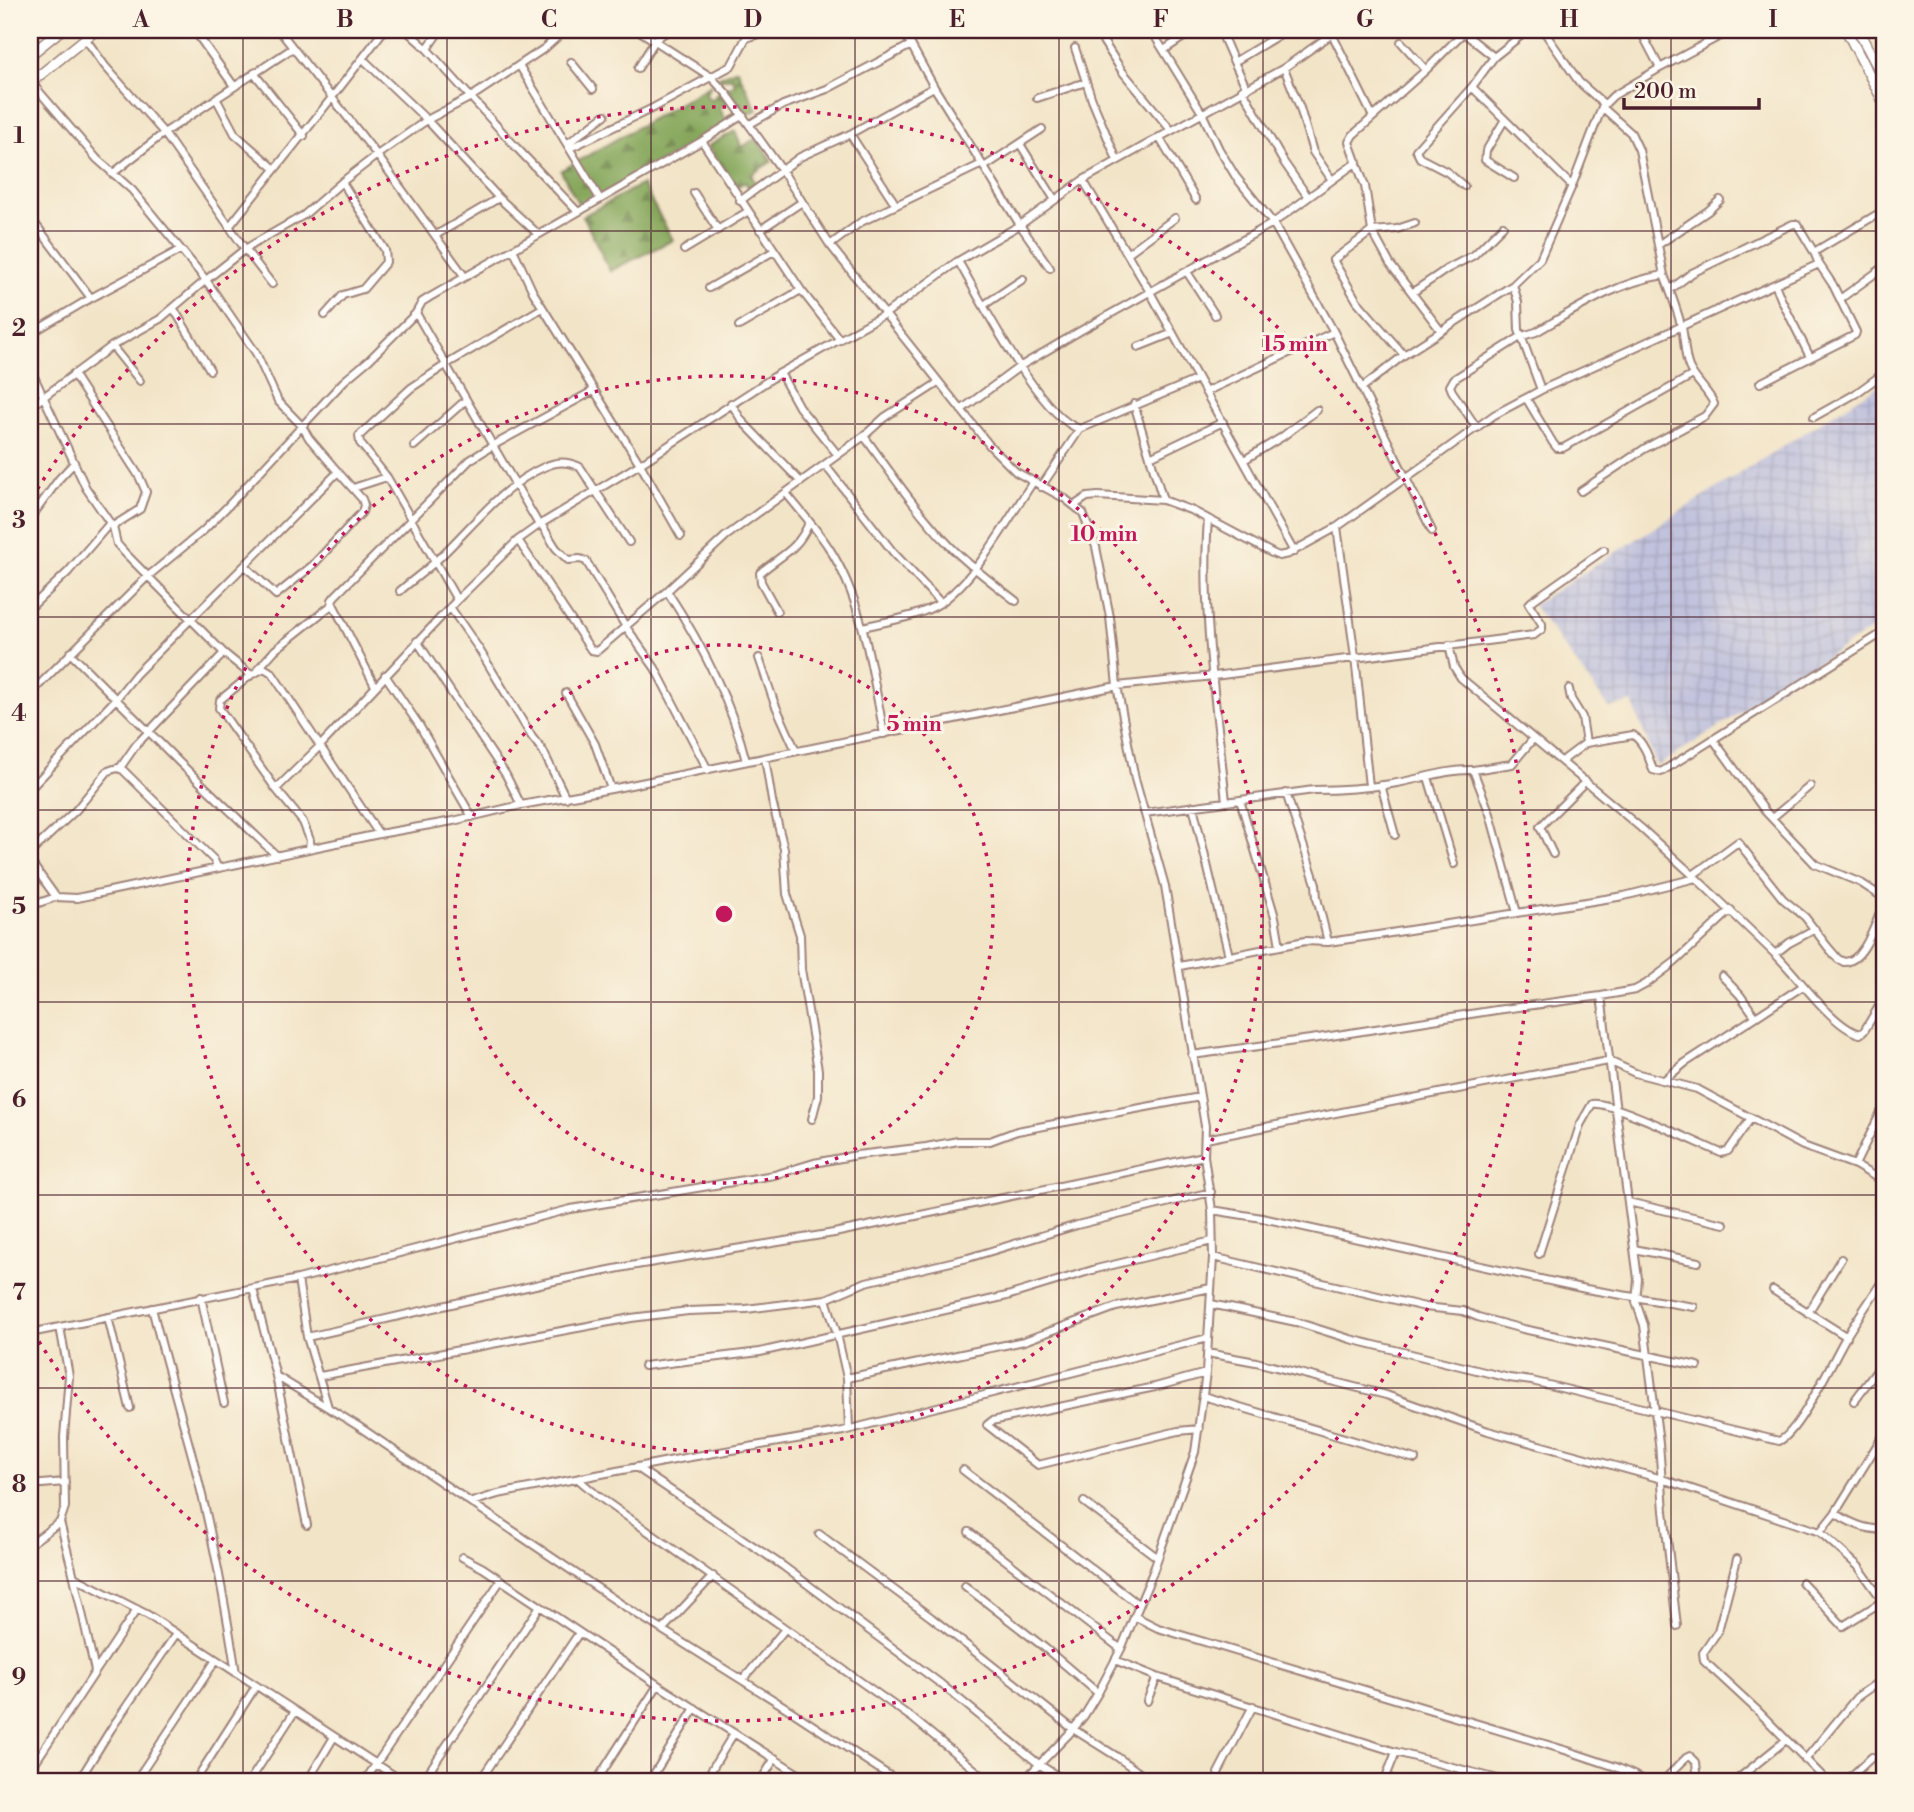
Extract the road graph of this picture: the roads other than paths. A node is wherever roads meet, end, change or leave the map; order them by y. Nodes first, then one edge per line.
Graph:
1 (61, 30) edge
2 (96, 30) edge
3 (194, 30) edge
4 (279, 30) edge
5 (384, 30) edge
6 (406, 30) edge
7 (440, 30) edge
8 (565, 30) edge
9 (638, 30) edge
10 (669, 30) edge
11 (771, 30) edge
12 (903, 30) edge
13 (1096, 30) edge
14 (1151, 30) edge
15 (1194, 30) edge
16 (1220, 30) edge
17 (1528, 30) edge
18 (1543, 30) edge
19 (1640, 30) edge
20 (1739, 30) edge
21 (1846, 30) edge
22 (1858, 30) edge
23 (1283, 31) edge
24 (1331, 32) edge
25 (1464, 32) edge
26 (85, 38) junction
27 (656, 39) junction
28 (1401, 42) dead end
29 (911, 45) junction
30 (293, 48) junction
31 (427, 48) junction
32 (1075, 48) dead end
33 (1164, 50) junction
34 (30, 55) edge
35 (1494, 57) junction
36 (363, 58) junction
37 (572, 62) dead end
38 (1234, 62) junction
39 (519, 65) junction
40 (638, 68) dead end
41 (1284, 68) junction
42 (1660, 68) junction
43 (1426, 70) junction
44 (254, 74) junction
45 (711, 77) junction
46 (1884, 79) edge
47 (1086, 82) junction
48 (30, 83) edge
49 (234, 86) junction
50 (934, 87) junction
51 (1472, 87) junction
52 (1244, 88) junction
53 (593, 89) dead end
54 (471, 97) junction
55 (216, 98) junction
56 (1037, 98) dead end
57 (333, 99) junction
58 (1884, 103) edge
59 (1603, 105) junction
60 (1202, 113) junction
61 (605, 115) dead end
62 (743, 115) junction
63 (1373, 117) junction
64 (427, 120) junction
65 (1504, 121) junction
66 (750, 124) junction
67 (1042, 129) dead end
68 (1171, 130) junction
69 (164, 133) junction
70 (850, 134) junction
71 (304, 136) junction
72 (1159, 137) junction
73 (702, 141) junction
74 (1020, 145) junction
75 (569, 146) junction
76 (377, 155) junction
77 (1117, 160) junction
78 (1357, 162) junction
79 (983, 165) junction
80 (275, 169) junction
81 (781, 169) junction
82 (112, 174) junction
83 (1514, 178) dead end
84 (1083, 180) junction
85 (1332, 180) junction
86 (342, 182) junction
87 (1464, 186) dead end
88 (1572, 186) junction
89 (694, 193) dead end
90 (1308, 197) junction
91 (499, 198) junction
92 (600, 199) junction
93 (1055, 200) junction
94 (1196, 200) dead end
95 (1720, 200) dead end
96 (740, 201) junction
97 (803, 202) junction
98 (896, 205) junction
99 (578, 212) junction
100 (747, 212) junction
101 (1884, 214) edge
102 (30, 217) edge
103 (1175, 218) dead end
104 (1273, 223) junction
105 (1415, 223) dead end
106 (1020, 225) junction
107 (1503, 226) dead end
108 (229, 227) junction
109 (718, 230) junction
110 (760, 230) junction
111 (1372, 231) junction
112 (538, 234) junction
113 (436, 235) junction
114 (830, 245) junction
115 (1658, 245) junction
116 (513, 248) junction
117 (245, 249) junction
118 (180, 250) junction
119 (684, 250) dead end
120 (774, 251) junction
121 (1814, 252) junction
122 (1128, 253) junction
123 (958, 261) junction
124 (1819, 264) junction
125 (1884, 267) edge
126 (1050, 268) dead end
127 (1187, 271) junction
128 (1664, 275) junction
129 (465, 277) junction
130 (1023, 279) dead end
131 (206, 280) junction
132 (272, 284) dead end
133 (1775, 284) junction
134 (1513, 285) junction
135 (709, 288) dead end
136 (1671, 289) junction
137 (801, 290) junction
138 (1150, 292) junction
139 (1413, 292) junction
140 (91, 299) junction
141 (1840, 299) junction
142 (984, 305) junction
143 (542, 308) junction
144 (174, 309) junction
145 (416, 313) junction
146 (885, 314) junction
147 (325, 315) dead end
148 (1215, 315) dead end
149 (739, 326) dead end
150 (1681, 327) junction
151 (1441, 331) junction
152 (1334, 332) junction
153 (1173, 333) junction
154 (30, 334) edge
155 (1522, 337) junction
156 (839, 340) junction
157 (112, 346) junction
158 (1138, 347) dead end
159 (1404, 355) junction
160 (1810, 356) junction
161 (446, 364) junction
162 (30, 368) edge
163 (1019, 368) junction
164 (210, 370) dead end
165 (780, 373) junction
166 (1884, 373) edge
167 (74, 374) junction
168 (1693, 375) junction
169 (1198, 379) junction
170 (140, 381) dead end
171 (938, 383) junction
172 (1760, 383) dead end
173 (1363, 387) junction
174 (1541, 390) junction
175 (593, 391) junction
176 (1205, 392) junction
177 (44, 396) junction
178 (1526, 398) junction
179 (466, 400) junction
180 (732, 404) junction
181 (1134, 404) junction
182 (30, 407) edge
183 (961, 410) junction
184 (1317, 410) dead end
185 (1814, 417) dead end
186 (1223, 422) junction
187 (302, 426) junction
188 (1477, 428) junction
189 (1080, 429) junction
190 (864, 436) junction
191 (414, 446) dead end
192 (492, 446) junction
193 (838, 455) junction
194 (1150, 457) junction
195 (1244, 460) junction
196 (74, 463) junction
197 (640, 464) junction
198 (825, 465) junction
199 (338, 472) junction
200 (387, 477) junction
201 (1406, 477) junction
202 (801, 482) junction
203 (1033, 482) junction
204 (514, 485) junction
205 (1041, 487) junction
206 (353, 488) junction
207 (596, 491) junction
208 (1581, 491) dead end
209 (786, 493) junction
210 (1163, 500) junction
211 (1075, 505) junction
212 (30, 519) edge
213 (411, 519) junction
214 (1208, 519) junction
215 (809, 523) junction
216 (112, 525) junction
217 (540, 525) junction
218 (1337, 527) junction
219 (1432, 531) dead end
220 (681, 536) dead end
221 (518, 540) junction
222 (629, 541) dead end
223 (1604, 550) dead end
224 (1294, 552) junction
225 (434, 563) junction
226 (245, 566) junction
227 (975, 569) junction
228 (147, 576) junction
229 (400, 591) dead end
230 (667, 591) junction
231 (457, 600) junction
232 (1016, 601) dead end
233 (941, 603) junction
234 (333, 604) junction
235 (450, 607) junction
236 (30, 608) edge
237 (776, 611) dead end
238 (190, 620) junction
239 (626, 627) junction
240 (863, 627) junction
241 (1884, 632) edge
242 (417, 641) junction
243 (1449, 645) junction
244 (70, 653) junction
245 (224, 653) junction
246 (1355, 657) junction
247 (759, 658) dead end
248 (254, 673) junction
249 (385, 675) junction
250 (1214, 676) junction
251 (375, 686) junction
252 (1117, 686) junction
253 (1569, 689) dead end
254 (566, 693) dead end
255 (30, 694) edge
256 (116, 699) junction
257 (149, 732) junction
258 (884, 734) junction
259 (1533, 739) junction
260 (1713, 739) junction
261 (1586, 743) junction
262 (320, 746) junction
263 (796, 751) junction
264 (765, 758) junction
265 (746, 761) junction
266 (1562, 761) junction
267 (120, 768) junction
268 (708, 769) junction
269 (1474, 770) junction
270 (1428, 777) junction
271 (1586, 781) junction
272 (1381, 785) junction
273 (1368, 786) junction
274 (1810, 786) dead end
275 (30, 789) edge
276 (276, 789) junction
277 (611, 789) junction
278 (1286, 793) junction
279 (566, 798) junction
280 (1240, 800) junction
281 (1226, 802) junction
282 (521, 805) junction
283 (1193, 807) junction
284 (1145, 813) junction
285 (472, 817) junction
286 (1772, 818) junction
287 (379, 834) junction
288 (1395, 835) dead end
289 (309, 849) junction
290 (30, 853) edge
291 (1553, 854) dead end
292 (277, 856) junction
293 (30, 861) edge
294 (1454, 864) dead end
295 (217, 867) junction
296 (1694, 877) junction
297 (56, 897) junction
298 (1884, 898) edge
299 (1884, 904) edge
300 (30, 906) edge
301 (1731, 910) junction
302 (1517, 913) junction
303 (1815, 929) junction
304 (1328, 942) junction
305 (1280, 946) junction
306 (1775, 954) junction
307 (1229, 956) junction
308 (1180, 966) junction
309 (1722, 976) dead end
310 (1803, 986) junction
311 (1601, 996) junction
312 (1884, 999) edge
313 (1755, 1016) junction
314 (1192, 1055) junction
315 (1609, 1062) junction
316 (1664, 1080) junction
317 (1200, 1097) junction
318 (1884, 1106) edge
319 (1617, 1108) junction
320 (1751, 1118) junction
321 (812, 1119) dead end
322 (1206, 1139) junction
323 (1204, 1156) junction
324 (1855, 1165) junction
325 (1884, 1182) edge
326 (1210, 1192) junction
327 (1628, 1202) junction
328 (1212, 1210) junction
329 (1724, 1224) dead end
330 (1212, 1241) junction
331 (1634, 1249) junction
332 (1539, 1254) dead end
333 (1213, 1257) junction
334 (1841, 1259) dead end
335 (1698, 1262) dead end
336 (1884, 1278) edge
337 (298, 1279) junction
338 (1211, 1288) junction
339 (253, 1289) junction
340 (1773, 1290) dead end
341 (1637, 1296) junction
342 (201, 1297) junction
343 (826, 1298) junction
344 (1210, 1304) junction
345 (1694, 1307) dead end
346 (152, 1308) junction
347 (1808, 1313) junction
348 (108, 1317) junction
349 (60, 1327) junction
350 (30, 1333) edge
351 (837, 1334) junction
352 (306, 1337) junction
353 (1847, 1337) junction
354 (1208, 1338) junction
355 (1207, 1353) junction
356 (1647, 1355) junction
357 (1884, 1361) edge
358 (644, 1366) dead end
359 (1698, 1366) dead end
360 (1206, 1373) junction
361 (276, 1376) junction
362 (320, 1376) junction
363 (847, 1378) junction
364 (1203, 1396) junction
365 (1854, 1401) dead end
366 (224, 1403) dead end
367 (328, 1407) junction
368 (130, 1408) dead end
369 (1655, 1411) junction
370 (849, 1429) junction
371 (1199, 1429) junction
372 (1884, 1434) edge
373 (1415, 1459) dead end
374 (636, 1467) junction
375 (964, 1470) dead end
376 (578, 1479) junction
377 (1662, 1479) junction
378 (65, 1482) junction
379 (30, 1485) edge
380 (472, 1502) junction
381 (1084, 1502) dead end
382 (1835, 1513) junction
383 (60, 1522) junction
384 (307, 1525) dead end
385 (1884, 1530) edge
386 (969, 1532) dead end
387 (1820, 1532) junction
388 (819, 1534) dead end
389 (30, 1544) edge
390 (462, 1557) dead end
391 (1158, 1558) junction
392 (1737, 1559) dead end
393 (711, 1575) junction
394 (74, 1577) junction
395 (501, 1580) junction
396 (1802, 1582) dead end
397 (965, 1586) dead end
398 (1884, 1601) edge
399 (1139, 1605) junction
400 (540, 1606) junction
401 (137, 1609) junction
402 (1134, 1616) junction
403 (1677, 1626) dead end
404 (663, 1629) junction
405 (785, 1629) junction
406 (579, 1633) junction
407 (176, 1634) junction
408 (1121, 1649) junction
409 (216, 1660) junction
410 (1115, 1660) junction
411 (95, 1671) junction
412 (236, 1673) junction
413 (1157, 1677) junction
414 (1884, 1678) edge
415 (856, 1679) dead end
416 (743, 1680) junction
417 (658, 1685) junction
418 (256, 1686) junction
419 (1098, 1693) junction
420 (1147, 1701) dead end
421 (1252, 1706) junction
422 (695, 1708) junction
423 (295, 1711) junction
424 (1073, 1729) junction
425 (734, 1733) junction
426 (334, 1737) junction
427 (1786, 1740) junction
428 (1396, 1752) junction
429 (1872, 1757) dead end
430 (775, 1758) junction
431 (1805, 1760) junction
432 (376, 1764) junction
433 (1040, 1765) junction
434 (30, 1770) edge
435 (1218, 1773) dead end
436 (197, 1778) dead end
437 (597, 1779) edge
438 (78, 1782) edge
439 (135, 1782) edge
440 (249, 1782) edge
441 (307, 1782) edge
442 (364, 1782) edge
443 (404, 1782) edge
444 (422, 1782) edge
445 (479, 1782) edge
446 (607, 1782) edge
447 (649, 1782) edge
448 (704, 1782) edge
449 (760, 1782) edge
450 (811, 1782) edge
451 (899, 1782) edge
452 (990, 1782) edge
453 (1022, 1782) edge
454 (1067, 1782) edge
455 (1152, 1782) edge
456 (1384, 1782) edge
457 (1509, 1782) edge
458 (1649, 1782) edge
459 (1662, 1782) edge
460 (1698, 1782) edge
461 (1734, 1782) edge
462 (1828, 1782) edge
463 (1846, 1782) edge

1 - 34 highway
2 - 26 highway
3 - 49 street
4 - 30 street
5 - 36 street
6 - 31 street
7 - 31 street
8 - 39 street
9 - 27 street
10 - 27 street
11 - 45 street
12 - 29 street
13 - 68 street
14 - 33 street
15 - 33 street
16 - 38 street
17 - 35 street
18 - 59 street
19 - 42 street
20 - 42 street
21 - 58 highway
22 - 46 highway
23 - 38 street
24 - 41 street
24 - 63 street
25 - 35 street
25 - 43 street
26 - 48 highway
26 - 69 street
27 - 40 street
27 - 45 street
28 - 43 street
29 - 50 street
29 - 66 street
30 - 44 street
30 - 57 street
31 - 54 street
32 - 47 street
33 - 60 street
35 - 51 street
36 - 57 street
36 - 64 street
37 - 53 street
38 - 52 street
39 - 54 street
39 - 75 street
41 - 52 street
41 - 85 street
42 - 59 street
43 - 63 street
44 - 49 street
44 - 71 street
45 - 62 street
45 - 75 street
47 - 56 street
47 - 77 street
48 - 82 street
49 - 55 street
50 - 70 street
50 - 79 street
51 - 65 street
51 - 87 street
52 - 60 street
52 - 90 street
54 - 64 street
54 - 99 street
55 - 69 street
55 - 80 street
57 - 71 street
57 - 76 street
59 - 88 street
59 - 115 street
60 - 68 street
60 - 104 street
61 - 75 street
62 - 66 street
62 - 73 street
63 - 78 street
64 - 76 street
64 - 91 street
65 - 83 street
65 - 88 street
66 - 81 street
67 - 74 street
68 - 72 street
69 - 82 street
69 - 108 street
70 - 81 street
70 - 98 street
71 - 80 street
72 - 77 street
72 - 94 street
73 - 92 street
73 - 96 street
74 - 79 street
74 - 93 street
75 - 92 street
76 - 86 street
76 - 113 street
77 - 84 street
78 - 85 street
78 - 111 street
79 - 98 street
79 - 106 street
80 - 108 street
81 - 96 street
81 - 97 street
82 - 118 street
84 - 93 street
84 - 122 street
85 - 90 street
86 - 117 street
86 - 147 street
88 - 134 street
89 - 109 street
90 - 104 street
91 - 112 street
91 - 113 street
92 - 99 street
93 - 106 street
95 - 115 street
96 - 100 street
97 - 110 street
97 - 114 street
98 - 114 street
99 - 112 street
100 - 109 street
100 - 110 street
101 - 121 street
102 - 140 street
103 - 122 street
104 - 127 street
104 - 152 street
105 - 111 street
106 - 123 street
106 - 126 street
107 - 139 street
108 - 117 street
109 - 119 street
110 - 120 street
111 - 139 street
111 - 159 street
112 - 116 street
113 - 129 street
114 - 146 street
115 - 128 street
116 - 129 street
116 - 143 street
117 - 131 street
117 - 132 street
118 - 131 street
118 - 140 street
120 - 135 street
120 - 137 street
121 - 124 street
121 - 136 street
122 - 138 street
123 - 142 street
123 - 146 street
124 - 133 street
124 - 141 street
125 - 141 street
127 - 138 street
127 - 148 street
128 - 136 street
128 - 155 street
129 - 145 street
130 - 142 street
131 - 144 street
131 - 187 street
133 - 150 street
133 - 160 street
134 - 151 street
134 - 155 street
136 - 150 street
137 - 149 street
137 - 156 street
138 - 153 street
138 - 163 street
139 - 151 street
140 - 154 street
141 - 160 street
142 - 163 street
143 - 161 street
143 - 175 street
144 - 157 street
144 - 164 street
145 - 161 street
145 - 187 street
146 - 156 street
146 - 171 street
150 - 168 street
150 - 174 street
151 - 159 street
152 - 173 street
152 - 176 street
153 - 158 street
153 - 169 street
155 - 174 street
155 - 188 street
156 - 165 street
157 - 167 street
157 - 170 street
159 - 173 street
160 - 172 street
161 - 179 street
161 - 200 street
162 - 177 street
163 - 183 street
163 - 189 street
165 - 180 street
165 - 193 street
166 - 185 street
167 - 177 street
167 - 216 street
168 - 178 street
168 - 208 street
169 - 176 street
169 - 181 street
171 - 183 street
171 - 190 street
173 - 201 street
174 - 178 street
175 - 192 street
175 - 197 street
176 - 186 street
177 - 182 street
177 - 196 street
178 - 188 street
179 - 191 street
179 - 192 street
180 - 197 street
180 - 202 street
181 - 189 street
181 - 194 street
183 - 203 street
184 - 195 street
186 - 194 street
186 - 195 street
187 - 199 street
187 - 228 street
188 - 201 street
189 - 205 street
190 - 193 street
190 - 227 street
192 - 204 street
192 - 213 street
193 - 198 street
194 - 210 street
195 - 224 street
196 - 212 street
196 - 216 street
197 - 207 street
197 - 220 street
198 - 202 street
198 - 233 street
199 - 206 street
199 - 226 street
200 - 206 street
200 - 213 street
201 - 218 street
201 - 219 street
202 - 209 street
203 - 205 street
203 - 227 street
204 - 207 street
204 - 217 street
204 - 225 street
205 - 211 street
206 - 226 street
207 - 217 street
207 - 222 street
209 - 215 street
209 - 230 street
210 - 211 street
210 - 214 street
211 - 252 street
213 - 225 street
213 - 234 street
214 - 224 street
214 - 250 street
215 - 237 street
215 - 240 street
216 - 228 street
216 - 236 street
217 - 221 street
217 - 239 street
218 - 224 street
218 - 246 street
221 - 231 street
221 - 239 street
223 - 243 street
225 - 229 street
225 - 231 street
226 - 238 street
227 - 232 street
227 - 233 street
228 - 238 street
228 - 244 street
230 - 239 street
230 - 265 street
231 - 235 street
233 - 240 street
234 - 248 street
234 - 251 street
235 - 242 street
235 - 279 street
238 - 245 street
238 - 256 street
239 - 268 street
240 - 258 street
241 - 260 street
242 - 249 street
242 - 282 street
243 - 246 street
243 - 259 street
244 - 255 street
244 - 256 street
245 - 248 street
245 - 257 street
246 - 250 street
246 - 273 street
247 - 263 street
248 - 262 street
248 - 276 street
249 - 251 street
249 - 285 street
250 - 252 street
250 - 281 street
251 - 262 street
252 - 258 street
252 - 284 street
253 - 261 street
254 - 277 street
256 - 257 street
256 - 275 street
257 - 267 street
257 - 292 street
258 - 263 street
259 - 266 street
259 - 269 street
260 - 261 street
260 - 286 street
261 - 266 street
262 - 276 street
262 - 287 street
263 - 264 street
264 - 265 street
264 - 321 street
265 - 268 street
266 - 271 street
267 - 290 street
267 - 295 street
268 - 277 street
269 - 270 street
269 - 302 street
270 - 272 street
270 - 294 street
271 - 291 street
271 - 296 street
272 - 273 street
272 - 288 street
273 - 278 street
274 - 286 street
276 - 289 street
277 - 279 street
278 - 280 street
278 - 304 street
279 - 282 street
280 - 281 street
280 - 305 street
281 - 283 street
282 - 285 street
283 - 284 street
283 - 307 street
284 - 308 street
285 - 287 street
286 - 298 street
287 - 289 street
289 - 292 street
292 - 295 street
293 - 297 street
295 - 297 street
296 - 301 street
296 - 302 street
296 - 303 street
297 - 300 street
299 - 303 street
301 - 306 street
301 - 311 street
302 - 304 street
303 - 306 street
304 - 305 street
305 - 307 street
306 - 310 street
307 - 308 street
308 - 314 street
309 - 313 street
310 - 312 street
310 - 313 street
311 - 314 street
311 - 315 street
313 - 316 street
314 - 317 street
315 - 316 street
315 - 319 street
315 - 322 street
316 - 320 street
317 - 322 street
317 - 337 street
318 - 324 street
319 - 320 street
319 - 327 street
319 - 332 street
320 - 324 street
322 - 323 street
323 - 326 street
323 - 352 street
324 - 325 street
326 - 328 street
326 - 343 street
327 - 329 street
327 - 331 street
328 - 330 street
328 - 341 street
330 - 333 street
330 - 351 street
331 - 335 street
331 - 341 street
333 - 338 street
333 - 356 street
334 - 347 street
336 - 353 street
337 - 339 street
337 - 352 street
338 - 344 street
338 - 363 street
339 - 342 street
339 - 361 street
340 - 347 street
341 - 345 street
341 - 356 street
342 - 346 street
342 - 366 street
343 - 351 street
343 - 362 street
344 - 354 street
344 - 369 street
346 - 348 street
346 - 412 street
347 - 353 street
348 - 349 street
348 - 368 street
349 - 350 street
349 - 378 street
351 - 358 street
351 - 363 street
352 - 362 street
353 - 369 street
354 - 355 street
354 - 370 street
355 - 360 street
355 - 377 street
356 - 359 street
356 - 369 street
357 - 365 street
360 - 364 street
360 - 371 street
361 - 367 street
361 - 384 street
362 - 367 street
363 - 370 street
364 - 371 street
364 - 373 street
367 - 380 street
369 - 377 street
370 - 374 street
371 - 391 street
372 - 382 street
374 - 376 street
374 - 433 street
375 - 399 street
376 - 380 street
376 - 393 street
377 - 387 street
377 - 403 street
378 - 379 street
378 - 383 street
380 - 404 street
381 - 391 street
382 - 385 street
382 - 387 street
383 - 389 street
383 - 394 street
386 - 408 street
387 - 398 street
388 - 424 street
390 - 395 street
391 - 399 street
392 - 427 street
393 - 404 street
393 - 405 street
393 - 452 street
394 - 401 street
394 - 411 street
395 - 400 street
395 - 432 street
396 - 398 street
397 - 419 street
399 - 402 street
400 - 406 street
400 - 444 street
401 - 407 street
401 - 411 street
402 - 408 street
402 - 458 street
404 - 416 street
405 - 415 street
405 - 416 street
406 - 417 street
406 - 445 street
407 - 409 street
407 - 438 street
408 - 410 street
409 - 412 street
409 - 439 street
410 - 413 street
410 - 419 street
411 - 434 street
412 - 418 street
413 - 420 street
413 - 421 street
414 - 431 street
416 - 451 street
417 - 422 street
417 - 437 street
418 - 423 street
418 - 436 street
419 - 424 street
421 - 428 street
421 - 435 street
422 - 425 street
422 - 447 street
423 - 426 street
423 - 440 street
424 - 433 street
424 - 455 street
425 - 430 street
425 - 448 street
426 - 432 street
426 - 441 street
427 - 431 street
427 - 461 street
428 - 456 street
428 - 457 street
429 - 463 street
430 - 449 street
430 - 450 street
431 - 462 street
432 - 442 street
432 - 443 street
433 - 453 street
433 - 454 street
437 - 446 street
459 - 460 street

